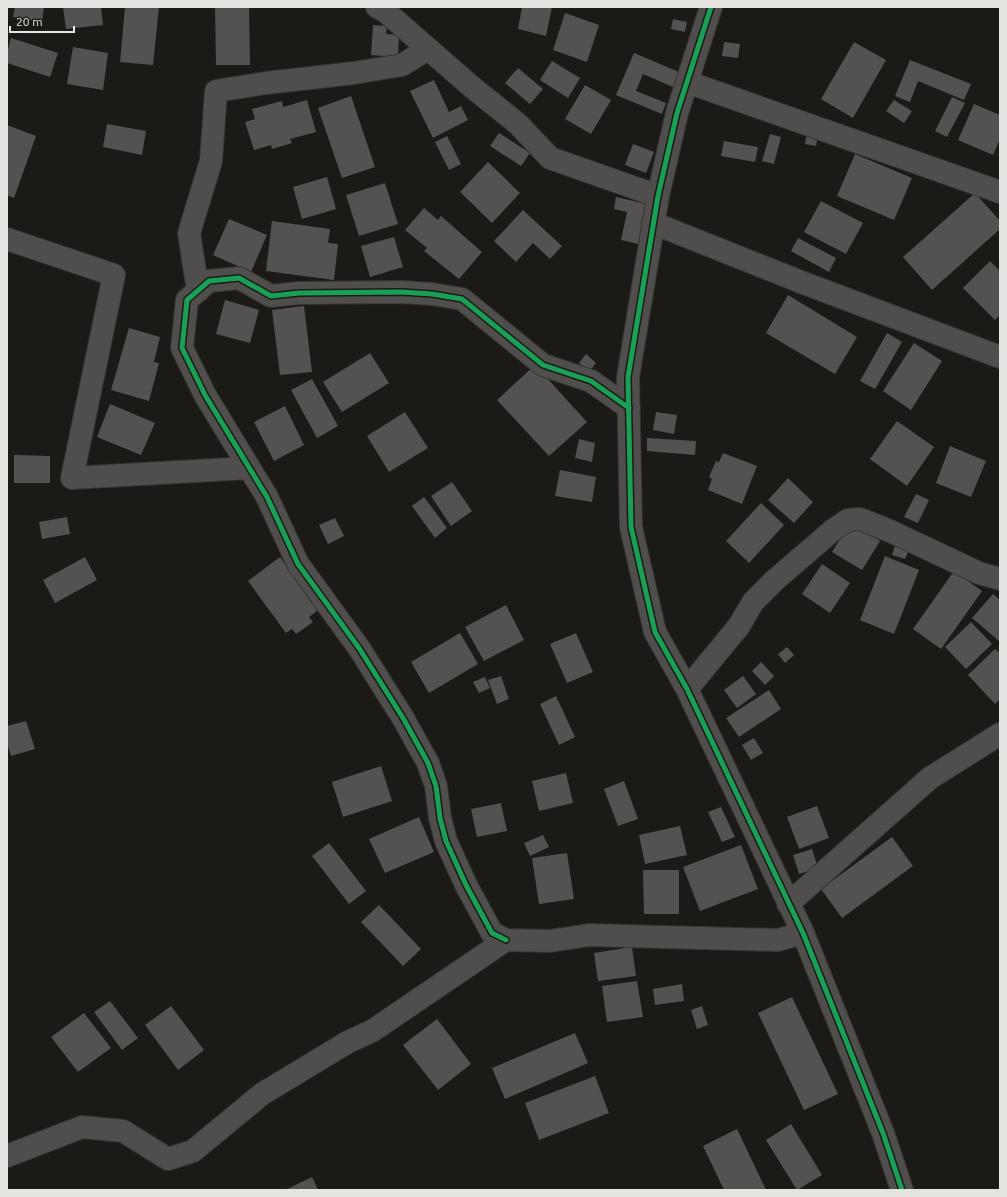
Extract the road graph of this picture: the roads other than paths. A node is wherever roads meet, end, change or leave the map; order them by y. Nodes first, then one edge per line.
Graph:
1 (377, 7) edge
2 (710, 7) edge
3 (428, 48) junction
4 (687, 82) junction
5 (1000, 192) edge
6 (658, 196) junction
7 (653, 223) junction
8 (7, 239) edge
9 (198, 291) junction
10 (1000, 357) edge
11 (629, 408) junction
12 (248, 468) junction
13 (1000, 579) edge
14 (687, 689) junction
15 (1000, 734) edge
16 (788, 904) junction
17 (803, 933) junction
18 (506, 940) junction
19 (7, 1156) edge
20 (902, 1190) edge

1 - 3 street
2 - 4 street
3 - 6 street
3 - 9 street
4 - 5 street
4 - 6 street
6 - 7 street
7 - 10 street
7 - 11 street
8 - 12 street
9 - 11 street
9 - 12 street
11 - 14 street
12 - 18 street
13 - 14 street
14 - 16 street
15 - 16 street
16 - 17 street
17 - 18 street
17 - 20 street
18 - 19 street

